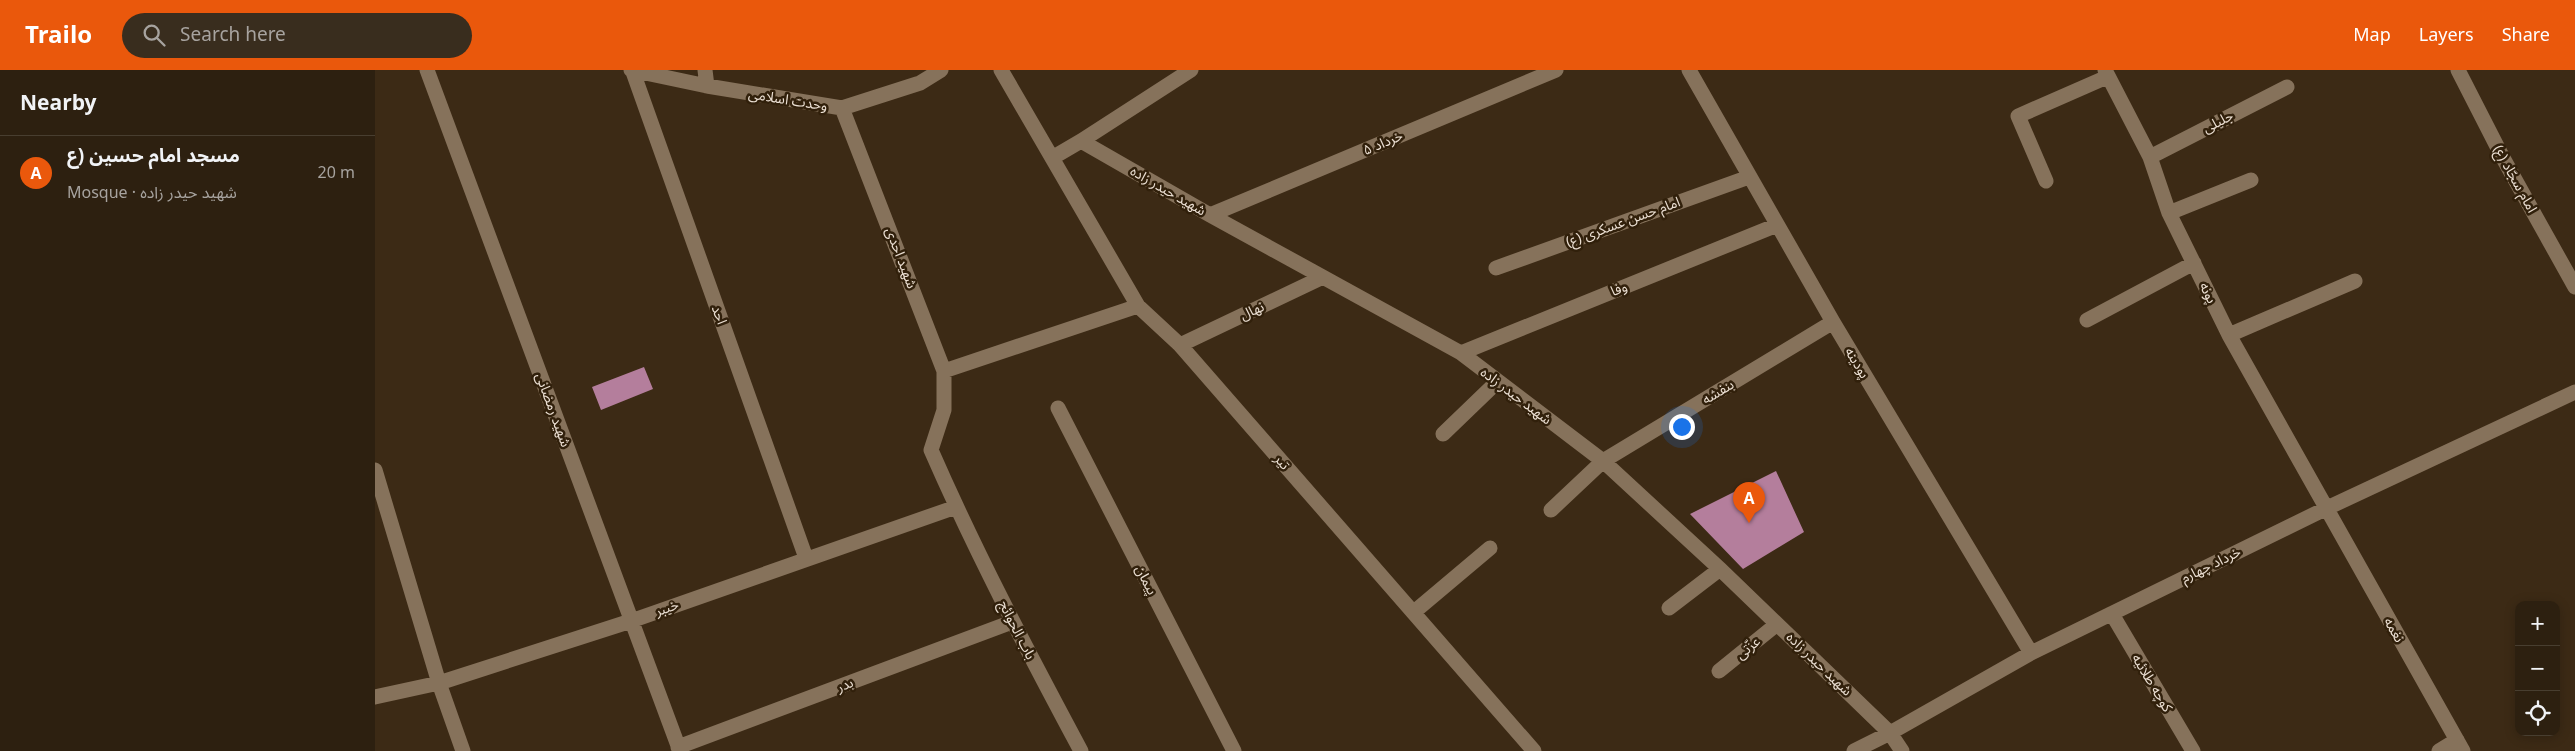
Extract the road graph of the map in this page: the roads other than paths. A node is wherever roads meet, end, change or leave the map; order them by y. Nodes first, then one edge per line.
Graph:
1 (427, 70) edge
2 (705, 70) edge
3 (941, 70) edge
4 (1001, 70) edge
5 (1191, 70) edge
6 (1556, 70) edge
7 (1689, 70) edge
8 (2458, 70) edge
9 (632, 71) edge
10 (2106, 74) edge
11 (919, 76) edge
12 (707, 86) junction
13 (2287, 87) dead end
14 (842, 108) junction
15 (1081, 141) junction
16 (2150, 157) junction
17 (1051, 158) junction
18 (1749, 177) junction
19 (2251, 180) dead end
20 (2046, 181) dead end
21 (2169, 213) junction
22 (1210, 216) junction
23 (1777, 225) junction
24 (2194, 263) junction
25 (1496, 268) dead end
26 (1323, 277) junction
27 (2355, 281) dead end
28 (2575, 287) edge
29 (1138, 306) junction
30 (2087, 320) dead end
31 (1833, 322) junction
32 (2229, 335) junction
33 (1180, 345) junction
34 (1461, 353) junction
35 (945, 371) junction
36 (1497, 382) junction
37 (2575, 392) edge
38 (1058, 408) dead end
39 (944, 410) joint
40 (1443, 434) dead end
41 (1603, 461) junction
42 (375, 470) edge
43 (956, 507) junction
44 (2325, 509) junction
45 (1551, 510) dead end
46 (1490, 548) dead end
47 (806, 558) junction
48 (1720, 569) junction
49 (1669, 608) dead end
50 (1414, 612) junction
51 (2112, 614) junction
52 (631, 621) junction
53 (1012, 622) junction
54 (1777, 624) junction
55 (2031, 653) junction
56 (1719, 672) dead end
57 (439, 684) junction
58 (375, 697) edge
59 (1890, 734) junction
60 (2460, 746) edge
61 (679, 749) edge
62 (463, 751) edge
63 (1081, 751) edge
64 (1235, 751) edge
65 (1534, 751) edge
66 (1854, 751) edge
67 (1902, 751) edge
68 (2193, 751) edge
69 (2439, 751) edge

1 - 52 street, شهید رمضانی
2 - 12 street
3 - 11 street, وحدت اسلامی
4 - 17 street, تیر
5 - 15 street
6 - 22 street, خرداد ۵
7 - 18 street, پودینه
8 - 28 street, امام سجّاد (ع)
9 - 12 street, وحدت اسلامی
9 - 47 street, احد
10 - 16 street, پونه
10 - 20 street
11 - 14 street, وحدت اسلامی
12 - 14 street, وحدت اسلامی
13 - 16 street, جلیلی
14 - 35 street, شهید احدی
15 - 17 street
15 - 22 street, شهید حیدر زاده
16 - 21 street, پونه
17 - 29 street, تیر
18 - 23 street, پودینه
18 - 25 street, امام حسن عسکری (ع)
19 - 21 street
21 - 24 street, پونه
22 - 26 street, شهید حیدر زاده
23 - 31 street, پودینه
23 - 34 street, وفا
24 - 30 street
24 - 32 street, پونه
26 - 33 street, نهال
26 - 34 street, شهید حیدر زاده
27 - 32 street
29 - 33 street, تیر
29 - 35 street
31 - 41 street, بنفشه
31 - 55 street, پودینه
32 - 44 street, پونه
33 - 50 street, تیر
34 - 36 street, شهید حیدر زاده
35 - 39 street, شهید احدی
36 - 40 street
36 - 41 street, شهید حیدر زاده
37 - 44 street, خرداد چهارم
38 - 64 street, پیمان
39 - 43 street, باب الحوائج
41 - 45 street, بنفشه
41 - 48 street, شهید حیدر زاده
42 - 57 street
43 - 47 street, خیبر
43 - 53 street, باب الحوائج
44 - 51 street, خرداد چهارم
44 - 60 street, نغمه
46 - 50 street
47 - 52 street, خیبر
48 - 49 street
48 - 54 street, شهید حیدر زاده
50 - 65 street, تیر
51 - 55 street, خرداد چهارم
51 - 68 street, کوچه طلائیه
52 - 57 street, خیبر
52 - 61 street, شهید رمضانی
53 - 61 street, بدر
53 - 63 street, باب الحوائج
54 - 56 street, عزّتی
54 - 59 street, شهید حیدر زاده
55 - 59 street, خرداد چهارم
57 - 58 street, خیبر
57 - 62 street
59 - 66 street, خرداد چهارم
59 - 67 street, شهید حیدر زاده
60 - 69 street

